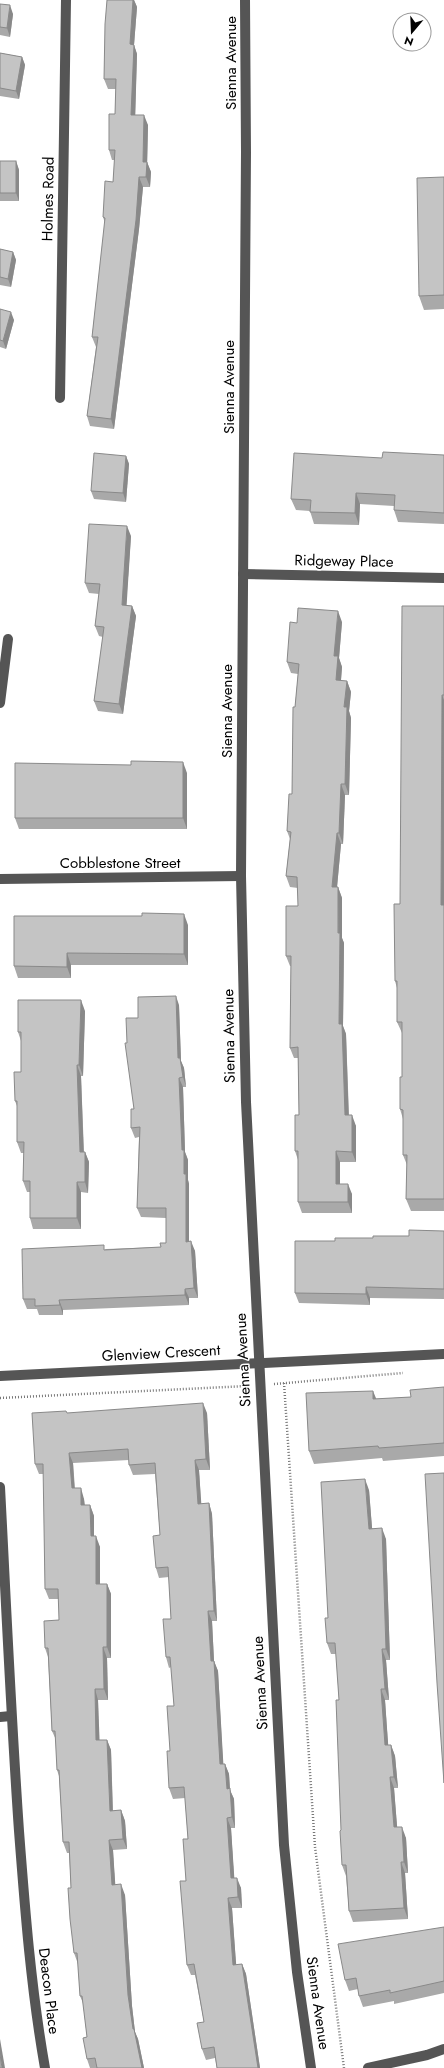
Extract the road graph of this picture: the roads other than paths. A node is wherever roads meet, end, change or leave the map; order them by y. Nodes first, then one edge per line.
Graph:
1 (66, 0) edge
2 (245, 0) edge
3 (60, 398) dead end
4 (243, 574) junction
5 (444, 578) edge
6 (8, 639) dead end
7 (0, 704) edge
8 (240, 876) junction
9 (0, 879) edge
10 (444, 1354) edge
11 (258, 1364) junction
12 (0, 1376) edge
13 (0, 1487) edge
14 (11, 1716) junction
15 (0, 1717) edge
16 (444, 2049) edge
17 (45, 2068) edge
18 (312, 2068) edge
19 (368, 2068) edge

1 - 3 street, Holmes Road
2 - 4 street, Sienna Avenue
4 - 5 street, Ridgeway Place
4 - 8 street, Sienna Avenue
6 - 7 street
8 - 9 street, Cobblestone Street
8 - 11 street, Sienna Avenue
10 - 11 street, Glenview Crescent
11 - 12 street, Glenview Crescent
11 - 18 street, Sienna Avenue
13 - 14 street, Deacon Place
14 - 15 street
14 - 17 street, Deacon Place
16 - 19 street

